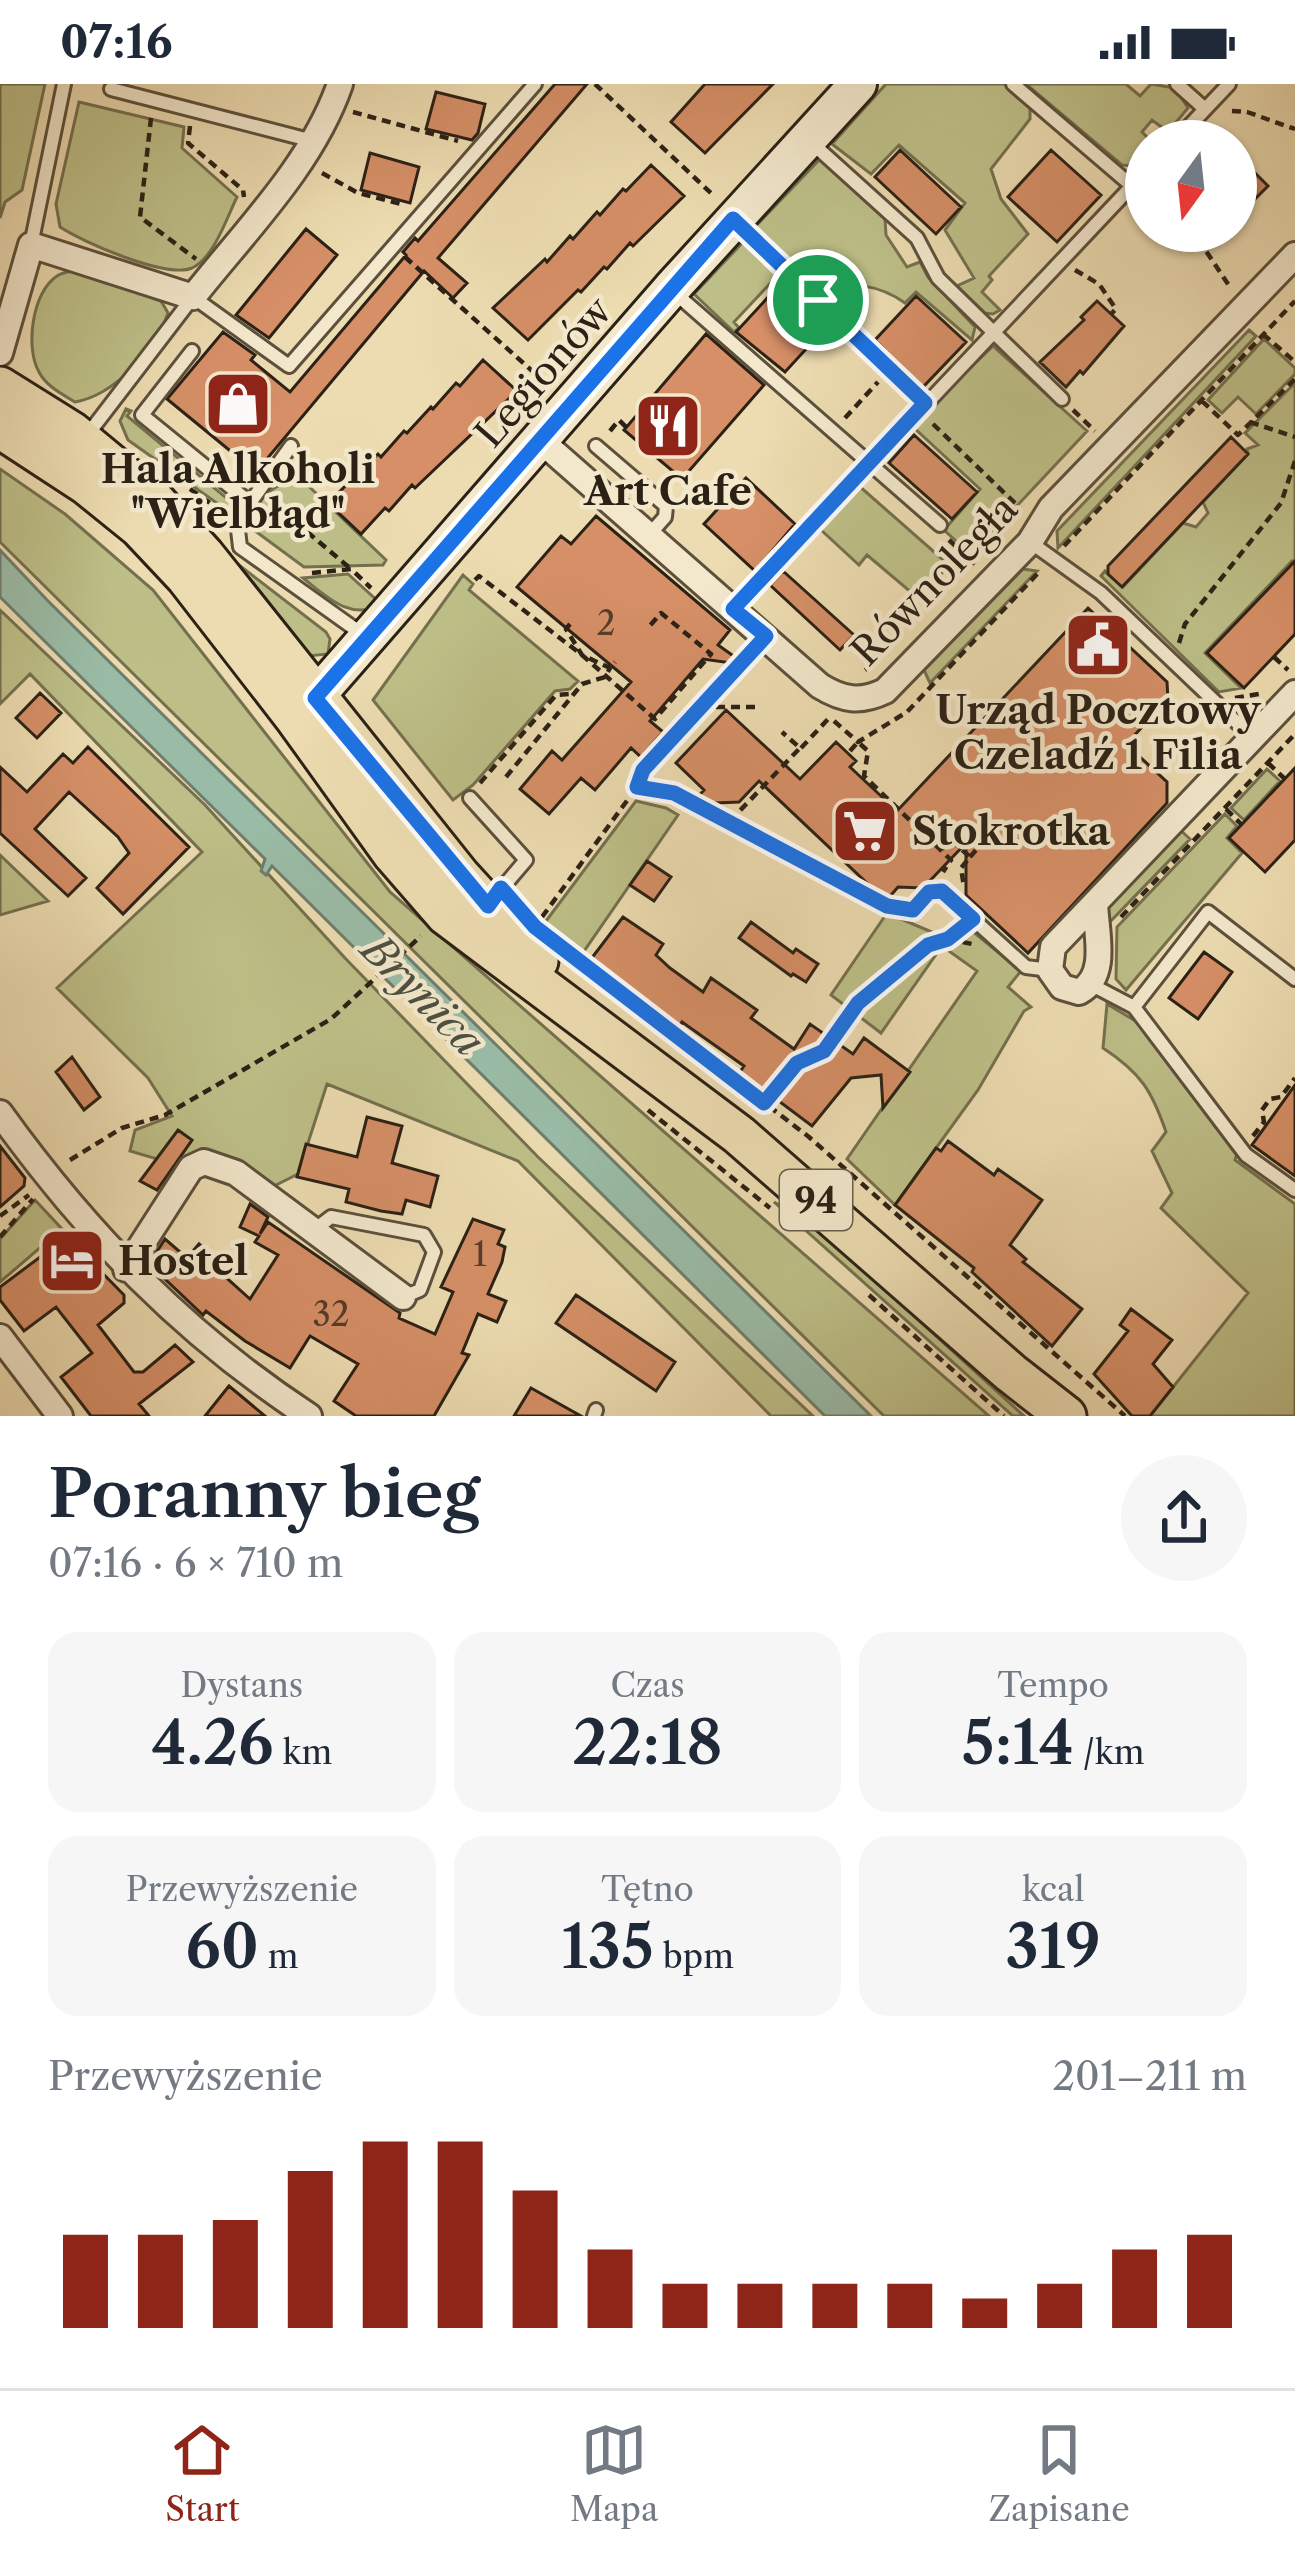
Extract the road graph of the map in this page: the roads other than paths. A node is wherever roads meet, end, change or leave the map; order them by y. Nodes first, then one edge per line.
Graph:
1 (64, 84) edge
2 (535, 84) edge
3 (858, 84) edge
4 (1013, 84) edge
5 (1177, 84) edge
6 (1228, 84) edge
7 (111, 89) dead end
8 (336, 95) edge
9 (1205, 110) junction
10 (1195, 120) edge
11 (808, 139) junction
12 (307, 150) junction
13 (1125, 167) edge
14 (1125, 196) edge
15 (733, 219) junction
16 (31, 245) junction
17 (1295, 255) edge
18 (671, 289) junction
19 (193, 297) junction
20 (994, 332) junction
21 (192, 351) dead end
22 (0, 352) edge
23 (0, 386) edge
24 (1062, 399) dead end
25 (922, 406) junction
26 (0, 428) edge
27 (83, 440) junction
28 (540, 440) junction
29 (290, 446) dead end
30 (596, 446) dead end
31 (871, 463) junction
32 (254, 497) junction
33 (940, 525) dead end
34 (649, 535) junction
35 (1030, 542) junction
36 (733, 609) junction
37 (368, 639) junction
38 (1286, 692) edge
39 (306, 709) junction
40 (1253, 737) junction
41 (470, 798) road end
42 (942, 891) road end
43 (1095, 904) junction
44 (476, 917) junction
45 (1050, 970) junction
46 (1295, 979) edge
47 (1092, 985) junction
48 (1135, 1007) junction
49 (0, 1113) edge
50 (1295, 1190) edge
51 (313, 1232) junction
52 (126, 1269) junction
53 (403, 1297) joint
54 (0, 1337) edge
55 (60, 1416) edge
56 (308, 1416) edge
57 (1066, 1416) edge

1 - 16 lane
2 - 19 lane
3 - 11 street, Legionów
4 - 13 lane
5 - 9 lane
6 - 9 lane
7 - 12 lane
8 - 12 street
9 - 10 lane
11 - 15 street, Legionów
11 - 20 lane
12 - 19 street
14 - 20 lane
15 - 18 street, Legionów
15 - 25 lane
16 - 19 street
16 - 22 street
17 - 35 street, Równoległa
18 - 28 street, Legionów
18 - 31 lane
19 - 27 lane
20 - 24 lane
20 - 25 lane
21 - 32 lane
23 - 27 main road, 94
25 - 31 lane
26 - 39 main road, 94
27 - 39 main road, 94
28 - 34 street, Równoległa
28 - 37 street, Legionów
29 - 32 lane
30 - 34 lane
31 - 33 lane
31 - 36 lane
32 - 37 lane
34 - 36 street, Równoległa
35 - 36 street, Równoległa
35 - 40 lane
37 - 39 street, Legionów
38 - 40 street
39 - 44 main road, 94
40 - 43 street
41 - 44 lane
42 - 45 lane
43 - 45 street
43 - 47 street
44 - 57 main road, 94
45 - 47 street
46 - 48 lane
47 - 48 lane
48 - 50 lane
49 - 52 street
51 - 52 street
51 - 53 street
51 - 53 lane
52 - 56 street
54 - 55 street

